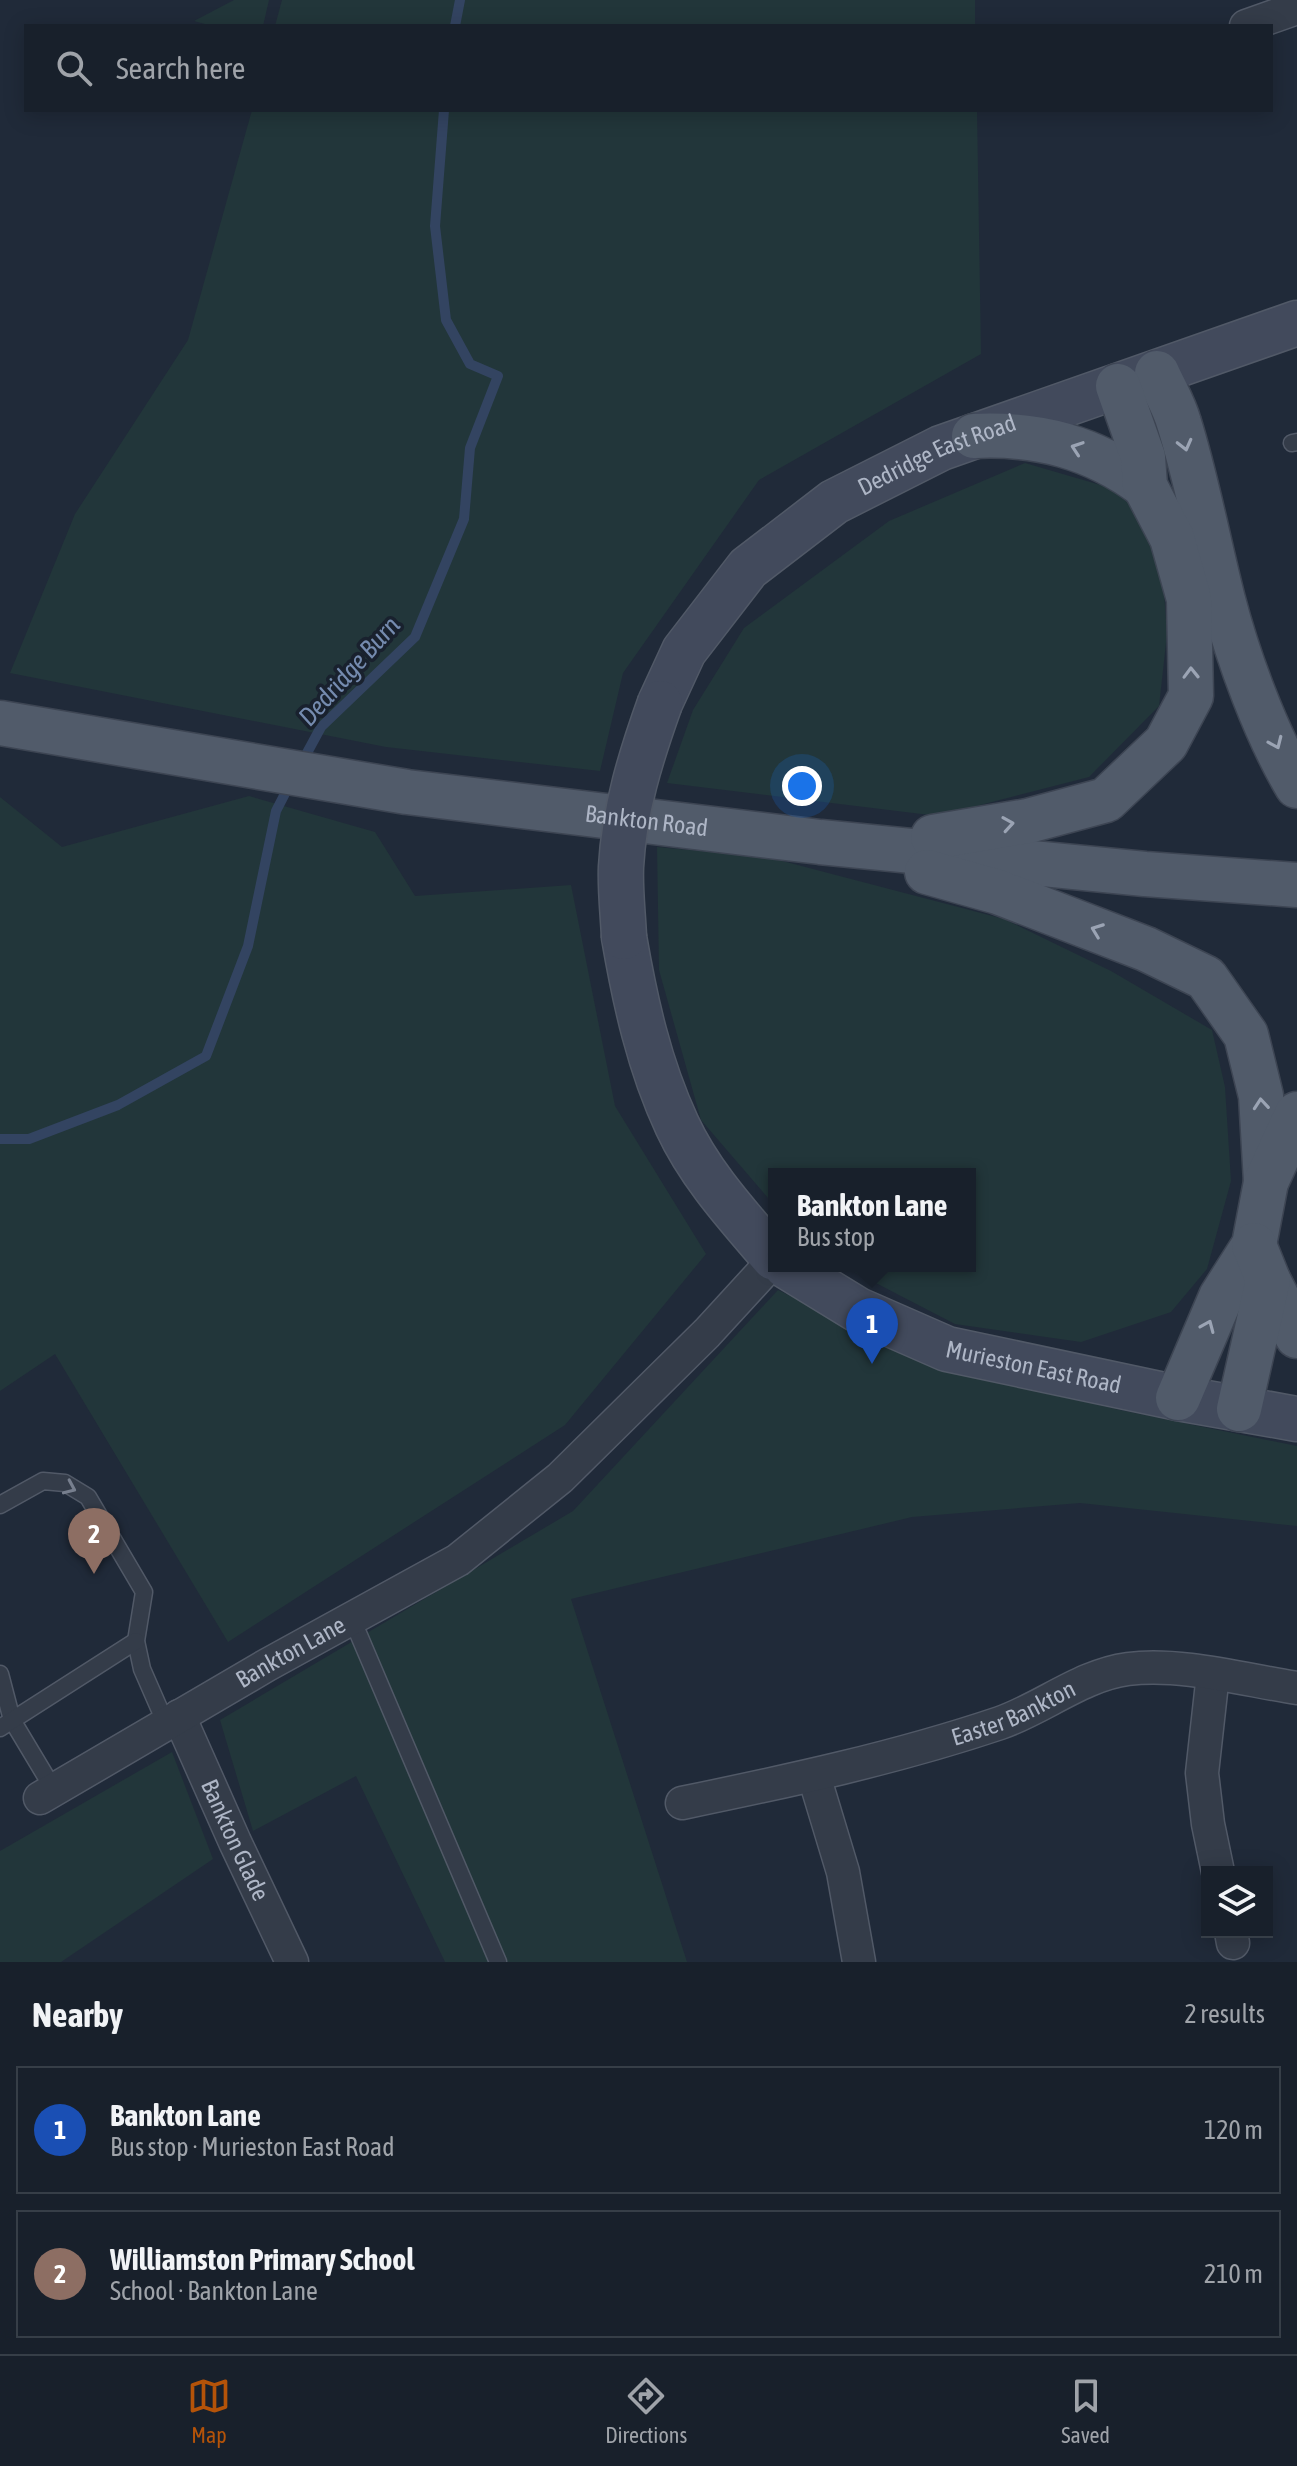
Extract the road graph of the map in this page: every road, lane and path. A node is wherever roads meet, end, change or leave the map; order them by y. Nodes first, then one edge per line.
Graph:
1 (1297, 8) edge
2 (1252, 24) edge
3 (1297, 323) edge
4 (1137, 379) junction
5 (974, 436) junction
6 (1145, 486) junction
7 (0, 723) edge
8 (1297, 786) edge
9 (820, 842) junction
10 (876, 846) junction
11 (1297, 885) edge
12 (1297, 1114) edge
13 (1266, 1182) junction
14 (768, 1252) edge
15 (1261, 1262) junction
16 (768, 1266) edge
17 (796, 1272) edge
18 (1297, 1336) edge
19 (1178, 1398) junction
20 (1239, 1409) junction
21 (1297, 1419) edge
22 (0, 1505) edge
23 (352, 1619) junction
24 (136, 1641) junction
25 (0, 1674) edge
26 (1213, 1674) junction
27 (1297, 1688) edge
28 (172, 1720) junction
29 (6, 1724) edge
30 (814, 1776) junction
31 (47, 1794) joint
32 (682, 1803) dead end
33 (1217, 1866) edge
34 (292, 1962) edge
35 (498, 1962) edge
36 (859, 1962) edge

1 - 2 street
3 - 4 street, Dedridge East Road
4 - 5 street, Dedridge East Road
4 - 6 main road
4 -> 8 main road
6 -> 5 main road
5 - 14 street, Dedridge East Road, bridge
10 -> 6 main road
7 - 9 main road, Bankton Road
9 - 10 main road, Bankton Road
13 -> 9 main road
10 - 11 main road, Bankton Road
12 - 13 main road
13 - 15 main road
15 - 18 main road
19 -> 15 main road
15 - 20 main road
16 - 23 street, Bankton Lane
17 - 19 street, Murieston East Road
19 - 20 street, Murieston East Road
20 - 21 street, Murieston East Road
22 -> 24 lane
23 - 28 street, Bankton Lane
23 - 35 lane
24 - 28 lane
24 - 29 lane
25 - 29 lane
26 - 27 street, Easter Bankton
26 - 30 street, Easter Bankton
26 - 33 street
28 - 31 street, Bankton Lane
28 - 34 street, Bankton Glade
29 - 31 lane
30 - 32 street, Easter Bankton
30 - 36 street

